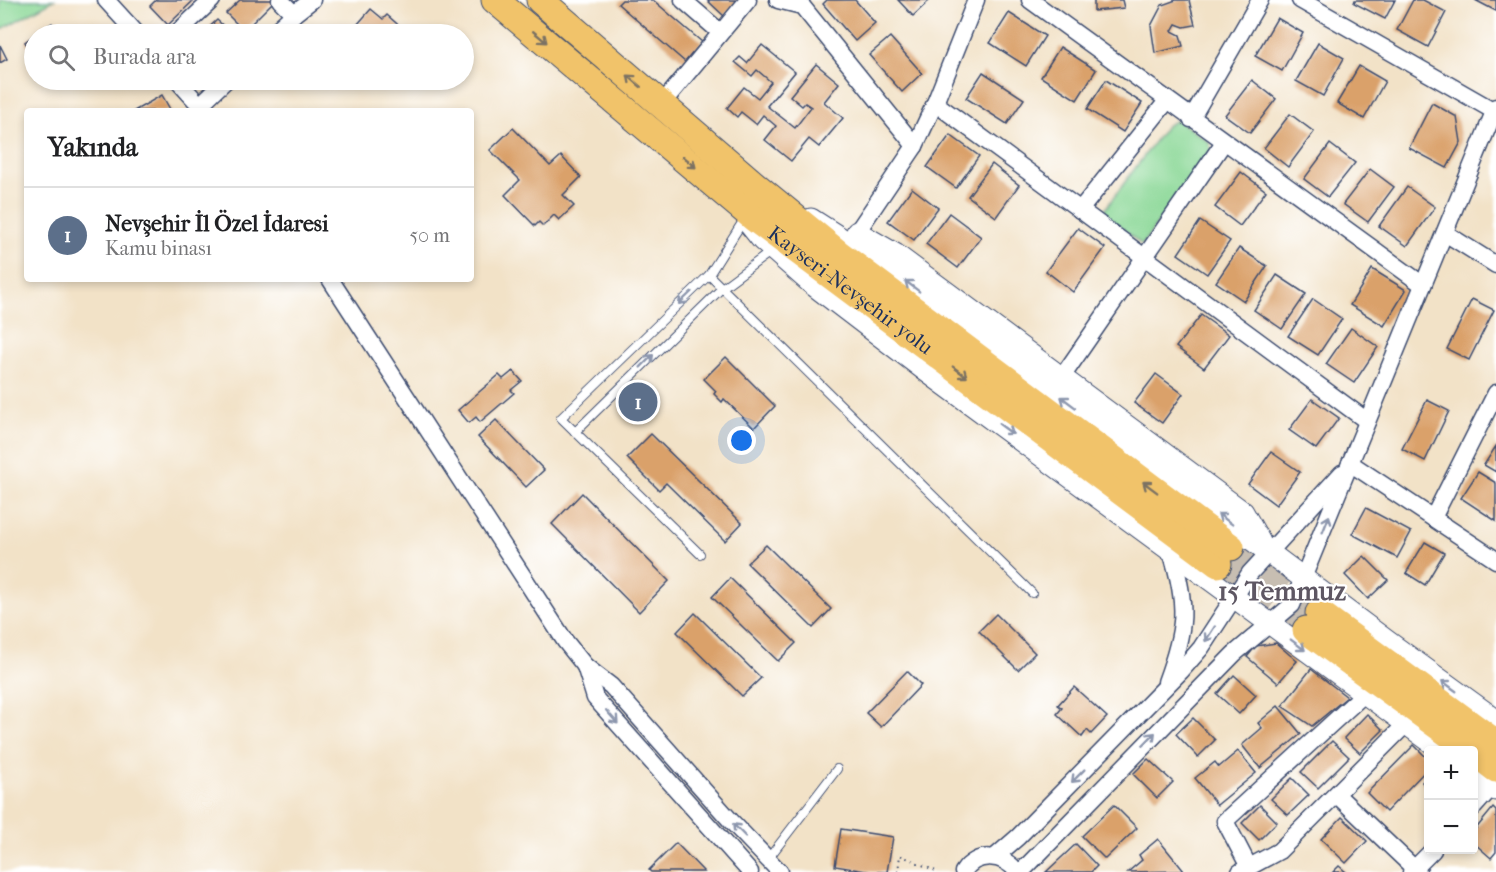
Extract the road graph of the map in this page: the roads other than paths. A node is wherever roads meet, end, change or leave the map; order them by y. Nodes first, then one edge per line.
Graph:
1 (106, 0) edge
2 (212, 0) edge
3 (280, 0) edge
4 (312, 0) edge
5 (495, 0) edge
6 (540, 0) edge
7 (683, 0) edge
8 (748, 0) edge
9 (778, 0) edge
10 (976, 0) edge
11 (1030, 0) edge
12 (1260, 0) edge
13 (1300, 0) edge
14 (294, 14) junction
15 (128, 24) edge
16 (187, 24) edge
17 (283, 24) edge
18 (720, 32) junction
19 (186, 90) edge
20 (217, 90) edge
21 (1167, 101) junction
22 (935, 103) junction
23 (661, 105) junction
24 (202, 108) edge
25 (1496, 110) edge
26 (1191, 119) junction
27 (1224, 142) junction
28 (915, 146) junction
29 (746, 203) junction
30 (1080, 210) junction
31 (1445, 233) junction
32 (848, 234) junction
33 (773, 249) junction
34 (1144, 257) junction
35 (1496, 265) edge
36 (709, 275) junction
37 (332, 282) edge
38 (1423, 285) junction
39 (723, 287) junction
40 (1062, 377) junction
41 (1496, 393) edge
42 (1492, 413) edge
43 (1367, 421) junction
44 (575, 432) junction
45 (1350, 463) junction
46 (1433, 518) junction
47 (1266, 550) junction
48 (1171, 551) junction
49 (700, 554) dead end
50 (1224, 556) tunnel mouth
51 (1496, 560) edge
52 (1304, 578) junction
53 (1032, 593) dead end
54 (1234, 597) junction
55 (1269, 623) junction
56 (585, 666) junction
57 (1162, 691) junction
58 (1364, 694) junction
59 (1496, 720) edge
60 (1406, 724) junction
61 (1496, 743) edge
62 (1436, 746) edge
63 (1466, 746) edge
64 (1478, 759) edge
65 (837, 769) dead end
66 (1478, 775) edge
67 (1495, 782) edge
68 (1337, 795) junction
69 (1478, 801) edge
70 (1429, 854) edge
71 (995, 857) junction
72 (768, 859) junction
73 (1244, 870) edge
74 (1414, 871) edge
75 (750, 872) edge
76 (780, 872) edge
77 (963, 872) edge
78 (1019, 872) edge

1 - 15 street
2 - 16 street
3 - 14 street
4 - 14 street
5 -> 29 highway, Kayseri-Nevşehir yolu
23 -> 6 highway, Kayseri-Nevşehir yolu
7 - 18 street
8 - 18 street
9 - 28 street
10 - 22 street
11 - 21 street
12 - 26 street
13 - 25 street
14 - 17 street
18 - 23 street
19 - 24 street
20 - 24 street
21 - 26 street
21 - 30 street
22 - 28 street
22 - 30 street
23 - 29 highway, Kayseri-Nevşehir yolu
25 - 31 street
26 - 27 street
27 - 34 street
27 - 38 street
28 - 32 street
29 - 32 street
29 - 33 street
29 - 36 lane
29 - 50 highway, Kayseri-Nevşehir yolu
30 - 34 street
31 - 35 street
31 - 38 street
32 - 40 street
47 -> 32 street
33 - 39 lane
33 -> 48 street
34 - 40 street
34 - 43 street
36 - 39 lane
36 -> 44 lane
37 - 56 street
38 - 43 street
44 -> 39 lane
39 - 53 lane
40 - 47 street
41 - 42 street
42 - 46 street
43 - 45 street
44 - 49 lane
45 - 46 street
45 - 47 street
52 -> 45 street
46 - 51 street
47 - 52 street
47 - 54 street
48 - 54 street
48 - 57 street
52 - 55 street
59 -> 52 street
54 - 55 street
54 -> 57 street
55 -> 58 street
78 -> 55 street
72 -> 56 street
56 -> 75 street
57 -> 71 street
58 - 60 street
58 - 73 street
60 - 62 street
60 - 68 street
61 - 63 highway
64 - 67 highway
65 - 72 lane
66 - 67 street
67 - 69 street
68 - 73 street
68 - 74 street
70 - 74 street
71 - 77 street
71 - 78 street
72 - 76 street

